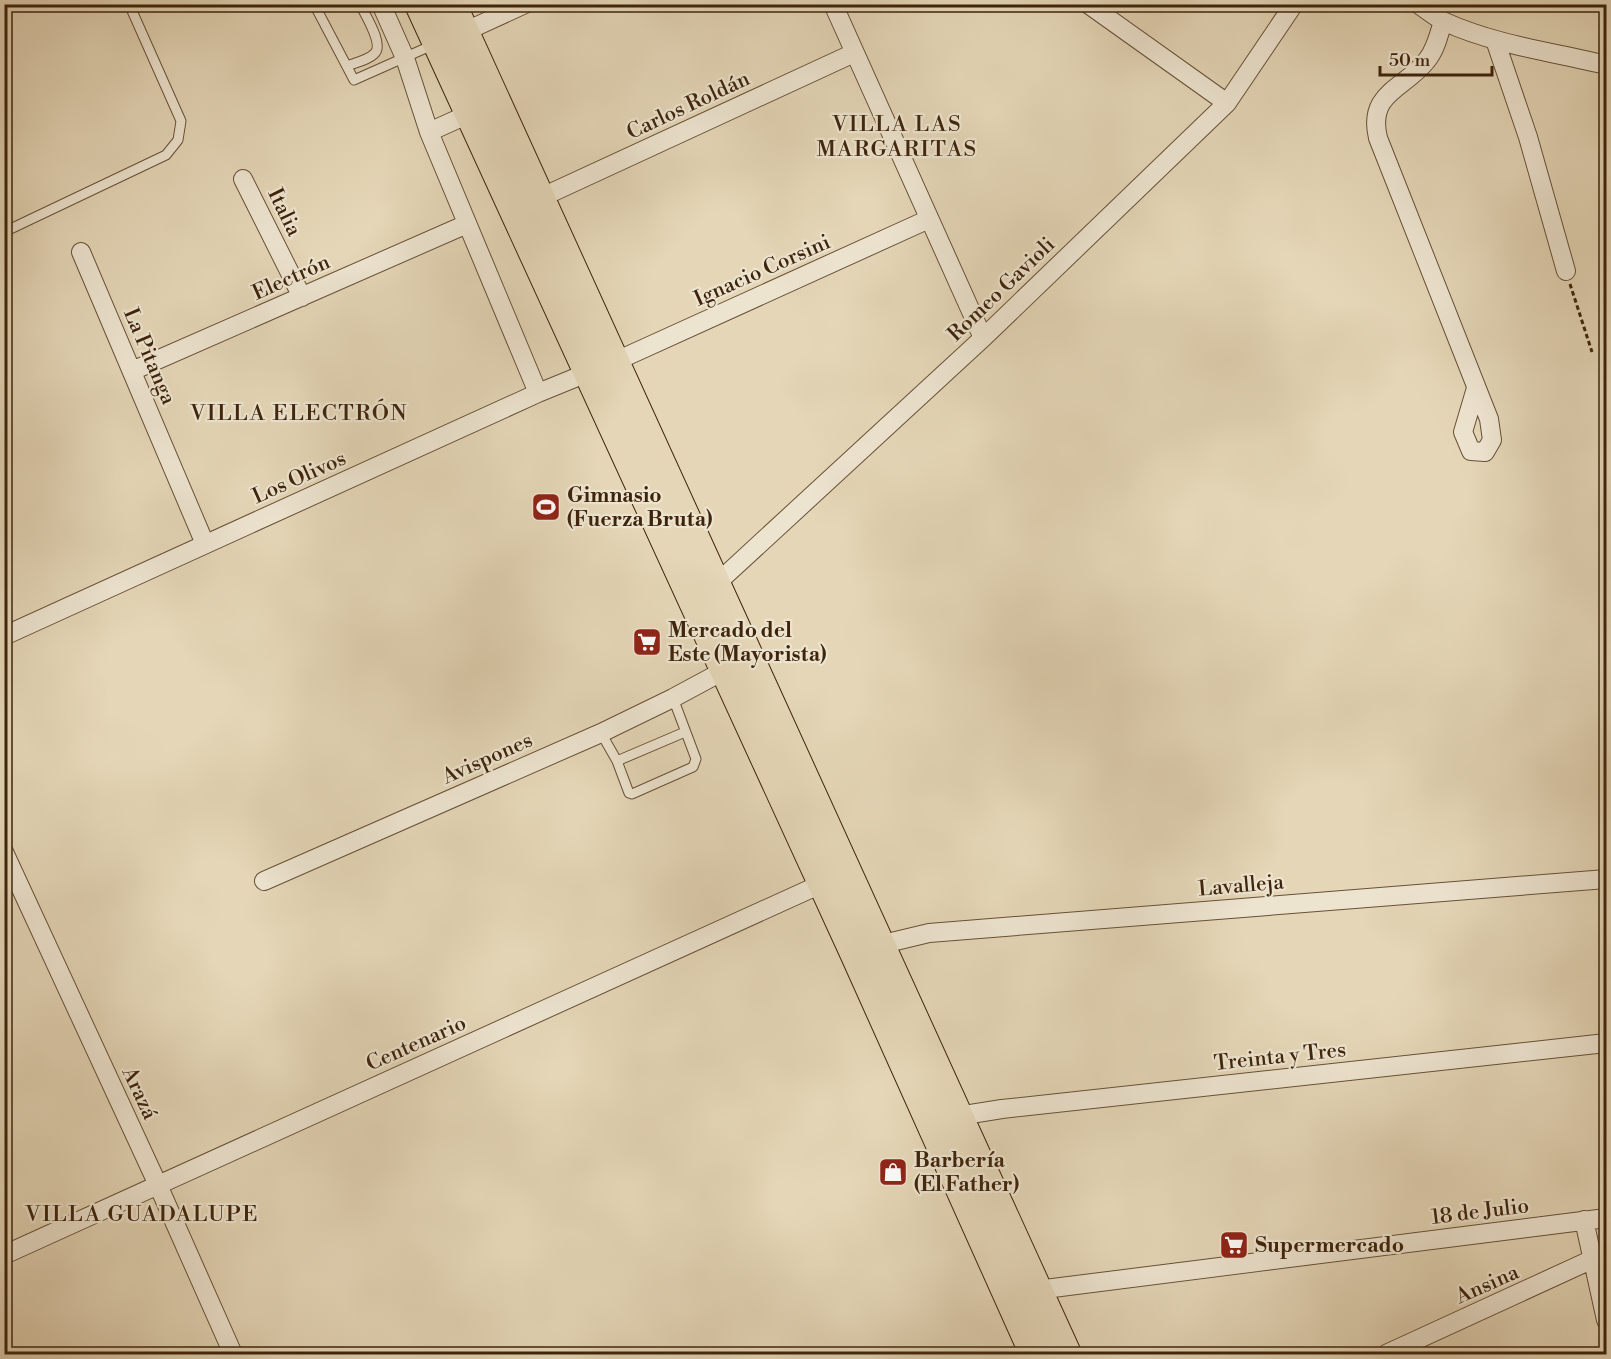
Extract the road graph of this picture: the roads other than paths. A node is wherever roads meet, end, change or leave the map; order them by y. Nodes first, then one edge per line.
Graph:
1 (129, 4) edge
2 (314, 4) edge
3 (360, 4) edge
4 (381, 4) edge
5 (420, 4) edge
6 (451, 4) edge
7 (525, 4) edge
8 (833, 4) edge
9 (1088, 4) edge
10 (1294, 4) edge
11 (1418, 4) edge
12 (1443, 21) junction
13 (451, 37) junction
14 (1495, 40) junction
15 (854, 53) junction
16 (405, 58) junction
17 (1606, 64) edge
18 (347, 66) junction
19 (1227, 103) junction
20 (471, 113) junction
21 (429, 132) junction
22 (243, 179) dead end
23 (540, 198) junction
24 (929, 219) junction
25 (467, 224) junction
26 (4, 232) edge
27 (81, 252) dead end
28 (1566, 271) road end
29 (302, 297) junction
30 (983, 338) junction
31 (602, 367) junction
32 (132, 371) junction
33 (1476, 388) dead end
34 (538, 393) junction
35 (205, 544) junction
36 (715, 585) junction
37 (4, 636) edge
38 (725, 670) junction
39 (673, 698) junction
40 (685, 732) junction
41 (601, 733) junction
42 (617, 761) junction
43 (4, 852) edge
44 (834, 878) junction
45 (1606, 879) edge
46 (264, 881) dead end
47 (879, 945) junction
48 (1606, 1043) edge
49 (958, 1116) junction
50 (158, 1185) junction
51 (1606, 1218) edge
52 (1584, 1220) junction
53 (4, 1255) edge
54 (1600, 1256) edge
55 (1037, 1290) junction
56 (1606, 1320) edge
57 (233, 1354) edge
58 (1035, 1354) edge
59 (1066, 1354) edge
60 (1386, 1354) edge

1 - 26 lane
2 - 18 lane
3 - 18 lane
4 - 16 street
5 - 13 highway
6 - 13 highway
7 - 13 street
8 - 15 street
9 - 19 street
10 - 19 street, Romeo Gavioli
11 - 12 street
12 - 14 street
12 - 33 street
13 - 16 lane
13 - 20 highway
13 - 23 highway
14 - 17 street
14 - 28 street
15 - 23 street, Carlos Roldán
15 - 24 street
16 - 18 lane
16 - 21 street
19 - 30 street, Romeo Gavioli
20 - 21 street
20 - 31 highway
21 - 25 street
22 - 29 street, Italia
23 - 31 highway
24 - 30 street
24 - 31 street, Ignacio Corsini
25 - 29 street, Electrón
25 - 34 street
27 - 32 street, La Pitanga
29 - 32 street, Electrón
30 - 36 street, Romeo Gavioli
31 - 34 street, Los Olivos
31 - 36 highway
31 - 38 highway
32 - 35 street, La Pitanga
34 - 35 street, Los Olivos
35 - 37 street, Los Olivos
36 - 44 highway
38 - 39 street, Avispones
38 - 44 highway
39 - 40 lane
39 - 41 street, Avispones
40 - 42 lane
40 - 42 lane
41 - 42 lane
41 - 46 street, Avispones
43 - 50 street, Arazá
44 - 47 highway
44 - 50 street, Centenario
44 - 58 highway
45 - 47 street, Lavalleja
47 - 49 highway
48 - 49 street, Treinta y Tres
49 - 55 highway
50 - 53 street, Centenario
50 - 57 street, Arazá
51 - 52 street, 18 de Julio
52 - 54 street
52 - 55 street, 18 de Julio
54 - 56 street
54 - 60 street, Ansina
55 - 59 highway

